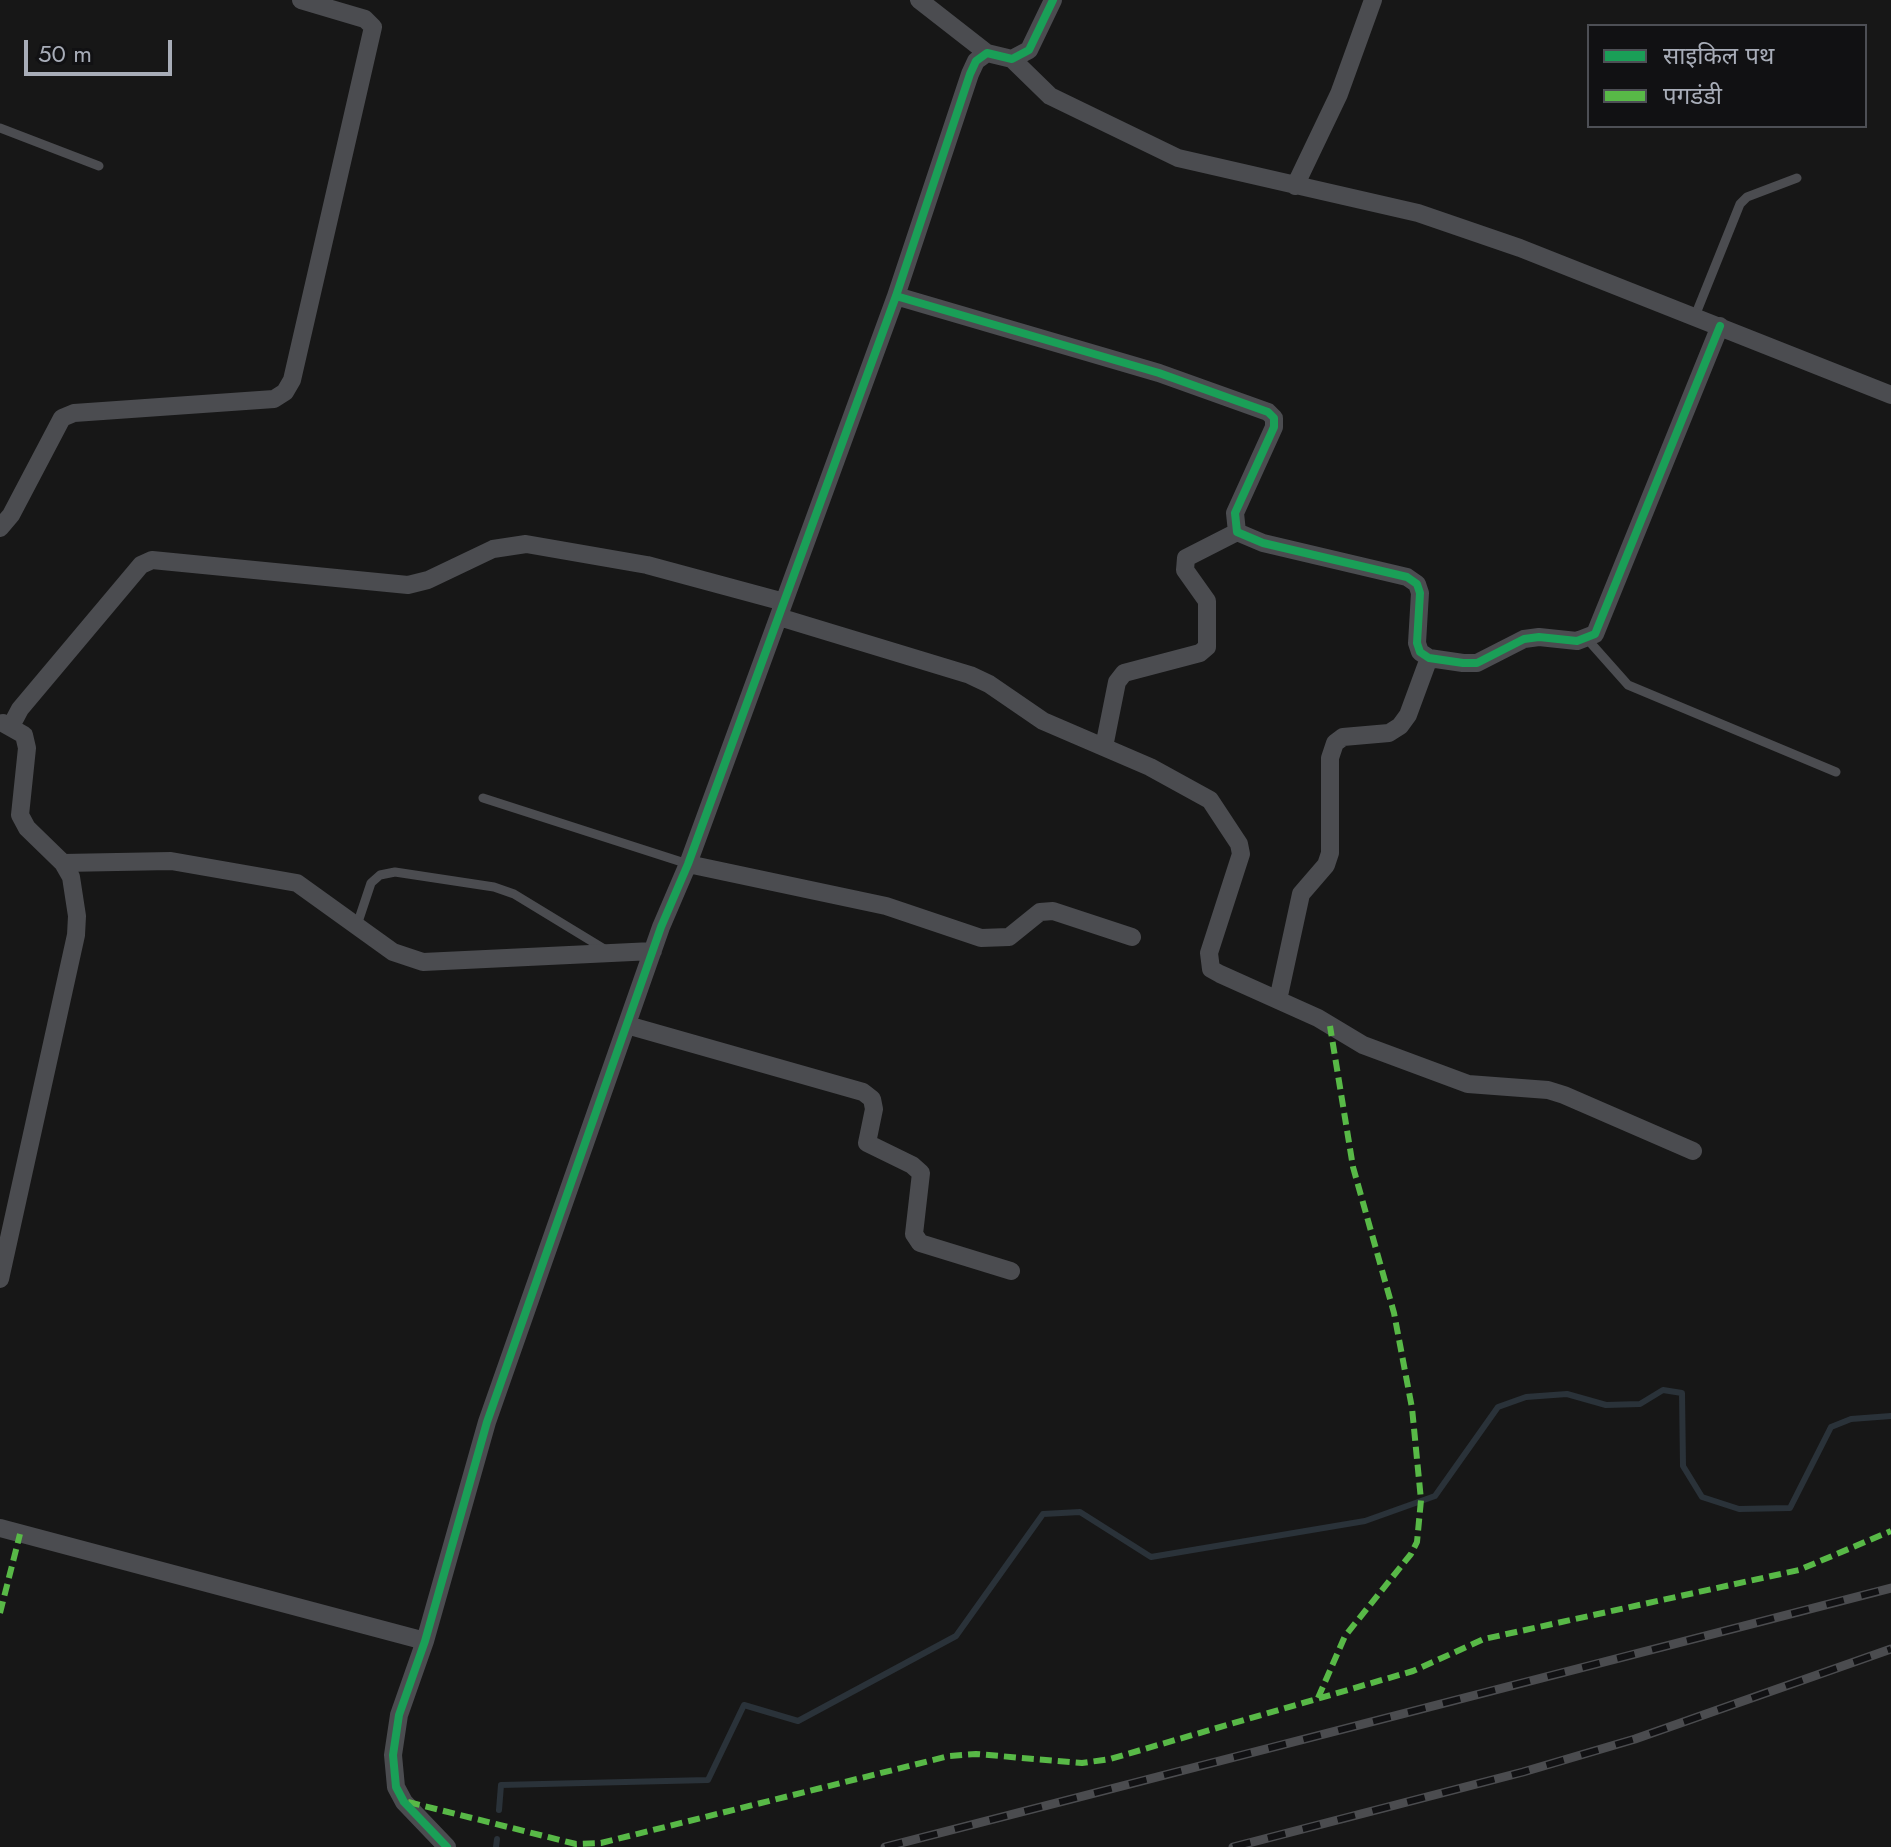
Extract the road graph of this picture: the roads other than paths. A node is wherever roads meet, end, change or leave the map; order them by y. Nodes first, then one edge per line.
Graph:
1 (301, 0) edge
2 (919, 0) edge
3 (1053, 0) edge
4 (1373, 0) edge
5 (987, 53) junction
6 (1012, 59) junction
7 (0, 128) edge
8 (99, 166) dead end
9 (1797, 178) dead end
10 (1295, 186) junction
11 (896, 296) junction
12 (1695, 316) junction
13 (1720, 326) junction
14 (1891, 395) edge
15 (0, 528) edge
16 (1237, 532) junction
17 (781, 610) junction
18 (1588, 640) junction
19 (1429, 658) junction
20 (6, 724) edge
21 (1104, 747) junction
22 (1836, 772) dead end
23 (483, 798) dead end
24 (63, 863) junction
25 (688, 864) junction
26 (357, 925) junction
27 (1132, 937) dead end
28 (653, 951) junction
29 (610, 953) junction
30 (1278, 1000) junction
31 (627, 1025) junction
32 (1693, 1151) dead end
33 (1011, 1271) dead end
34 (0, 1279) edge
35 (0, 1528) edge
36 (425, 1641) junction
37 (447, 1847) edge

1 - 15 street
2 - 5 street
3 - 6 street
4 - 10 street
5 - 6 street
5 - 11 street
6 - 10 street
7 - 8 lane
9 - 12 lane
10 - 12 street
11 - 16 street
11 - 17 street
12 - 13 street
13 - 14 street
13 - 18 street
16 - 19 street
16 - 21 street
17 - 20 street
17 - 21 street
17 - 25 street
18 - 19 street
18 - 22 lane
19 - 30 street
20 - 24 street
21 - 30 street
23 - 25 lane
24 - 26 street
24 - 34 street
25 - 27 street
25 - 28 street
26 - 29 street
26 - 29 lane
28 - 29 street
28 - 31 street
30 - 32 street
31 - 33 street
31 - 36 street
35 - 36 street
36 - 37 street

